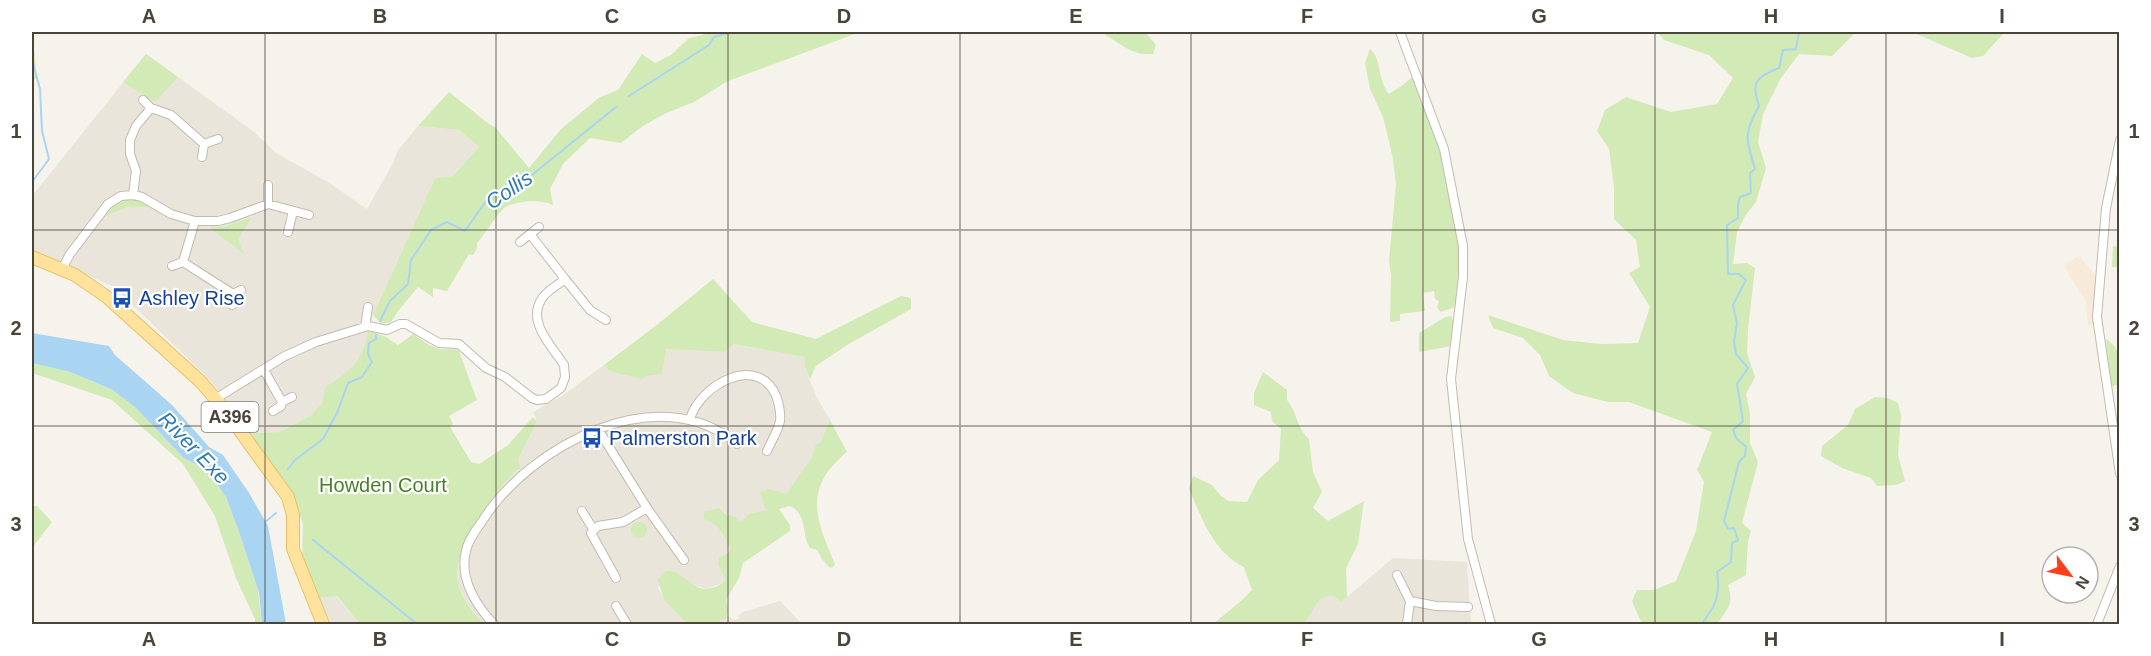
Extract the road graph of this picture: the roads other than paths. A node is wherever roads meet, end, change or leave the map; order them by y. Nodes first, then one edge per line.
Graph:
1 (1400, 32) edge
2 (143, 100) dead end
3 (151, 108) junction
4 (218, 140) dead end
5 (2120, 140) edge
6 (204, 144) junction
7 (202, 157) dead end
8 (268, 185) dead end
9 (133, 195) junction
10 (268, 204) junction
11 (293, 211) junction
12 (309, 215) dead end
13 (195, 221) junction
14 (539, 227) dead end
15 (288, 232) dead end
16 (530, 234) junction
17 (520, 242) dead end
18 (32, 257) edge
19 (183, 262) junction
20 (172, 266) dead end
21 (62, 269) junction
22 (565, 279) junction
23 (232, 305) dead end
24 (368, 307) dead end
25 (606, 320) dead end
26 (365, 327) junction
27 (264, 370) junction
28 (292, 397) dead end
29 (215, 399) junction
30 (282, 402) junction
31 (273, 411) dead end
32 (690, 419) junction
33 (2120, 422) edge
34 (598, 429) junction
35 (2112, 429) junction
36 (736, 444) dead end
37 (767, 451) dead end
38 (2120, 474) edge
39 (646, 508) junction
40 (582, 511) dead end
41 (593, 529) junction
42 (684, 560) dead end
43 (2120, 567) edge
44 (1397, 575) dead end
45 (616, 578) dead end
46 (1410, 602) junction
47 (616, 606) dead end
48 (1468, 607) dead end
49 (323, 624) edge
50 (494, 624) edge
51 (627, 624) edge
52 (1407, 624) edge
53 (1491, 624) edge
54 (2097, 624) edge

1 - 53 street
2 - 3 street
3 - 6 street
3 - 9 street
4 - 6 street
5 - 35 street
6 - 7 street
8 - 10 street
9 - 13 street
9 - 21 street
10 - 11 street
10 - 13 street
11 - 12 street
11 - 15 street
13 - 19 street
14 - 16 street
16 - 17 street
16 - 22 street
18 - 21 main road, A396
19 - 20 street
19 - 23 street
21 - 29 main road, A396
22 - 25 street
22 - 26 street
24 - 26 street
26 - 27 street
27 - 29 street
27 - 30 street
28 - 30 street
29 - 49 main road, A396
30 - 31 street
32 - 34 street
32 - 36 street
32 - 37 street
33 - 35 street
34 - 39 street
34 - 50 street
35 - 38 street
39 - 41 street
39 - 42 street
40 - 41 street
41 - 45 street
43 - 54 street
44 - 46 street
46 - 48 street
46 - 52 street
47 - 51 street

